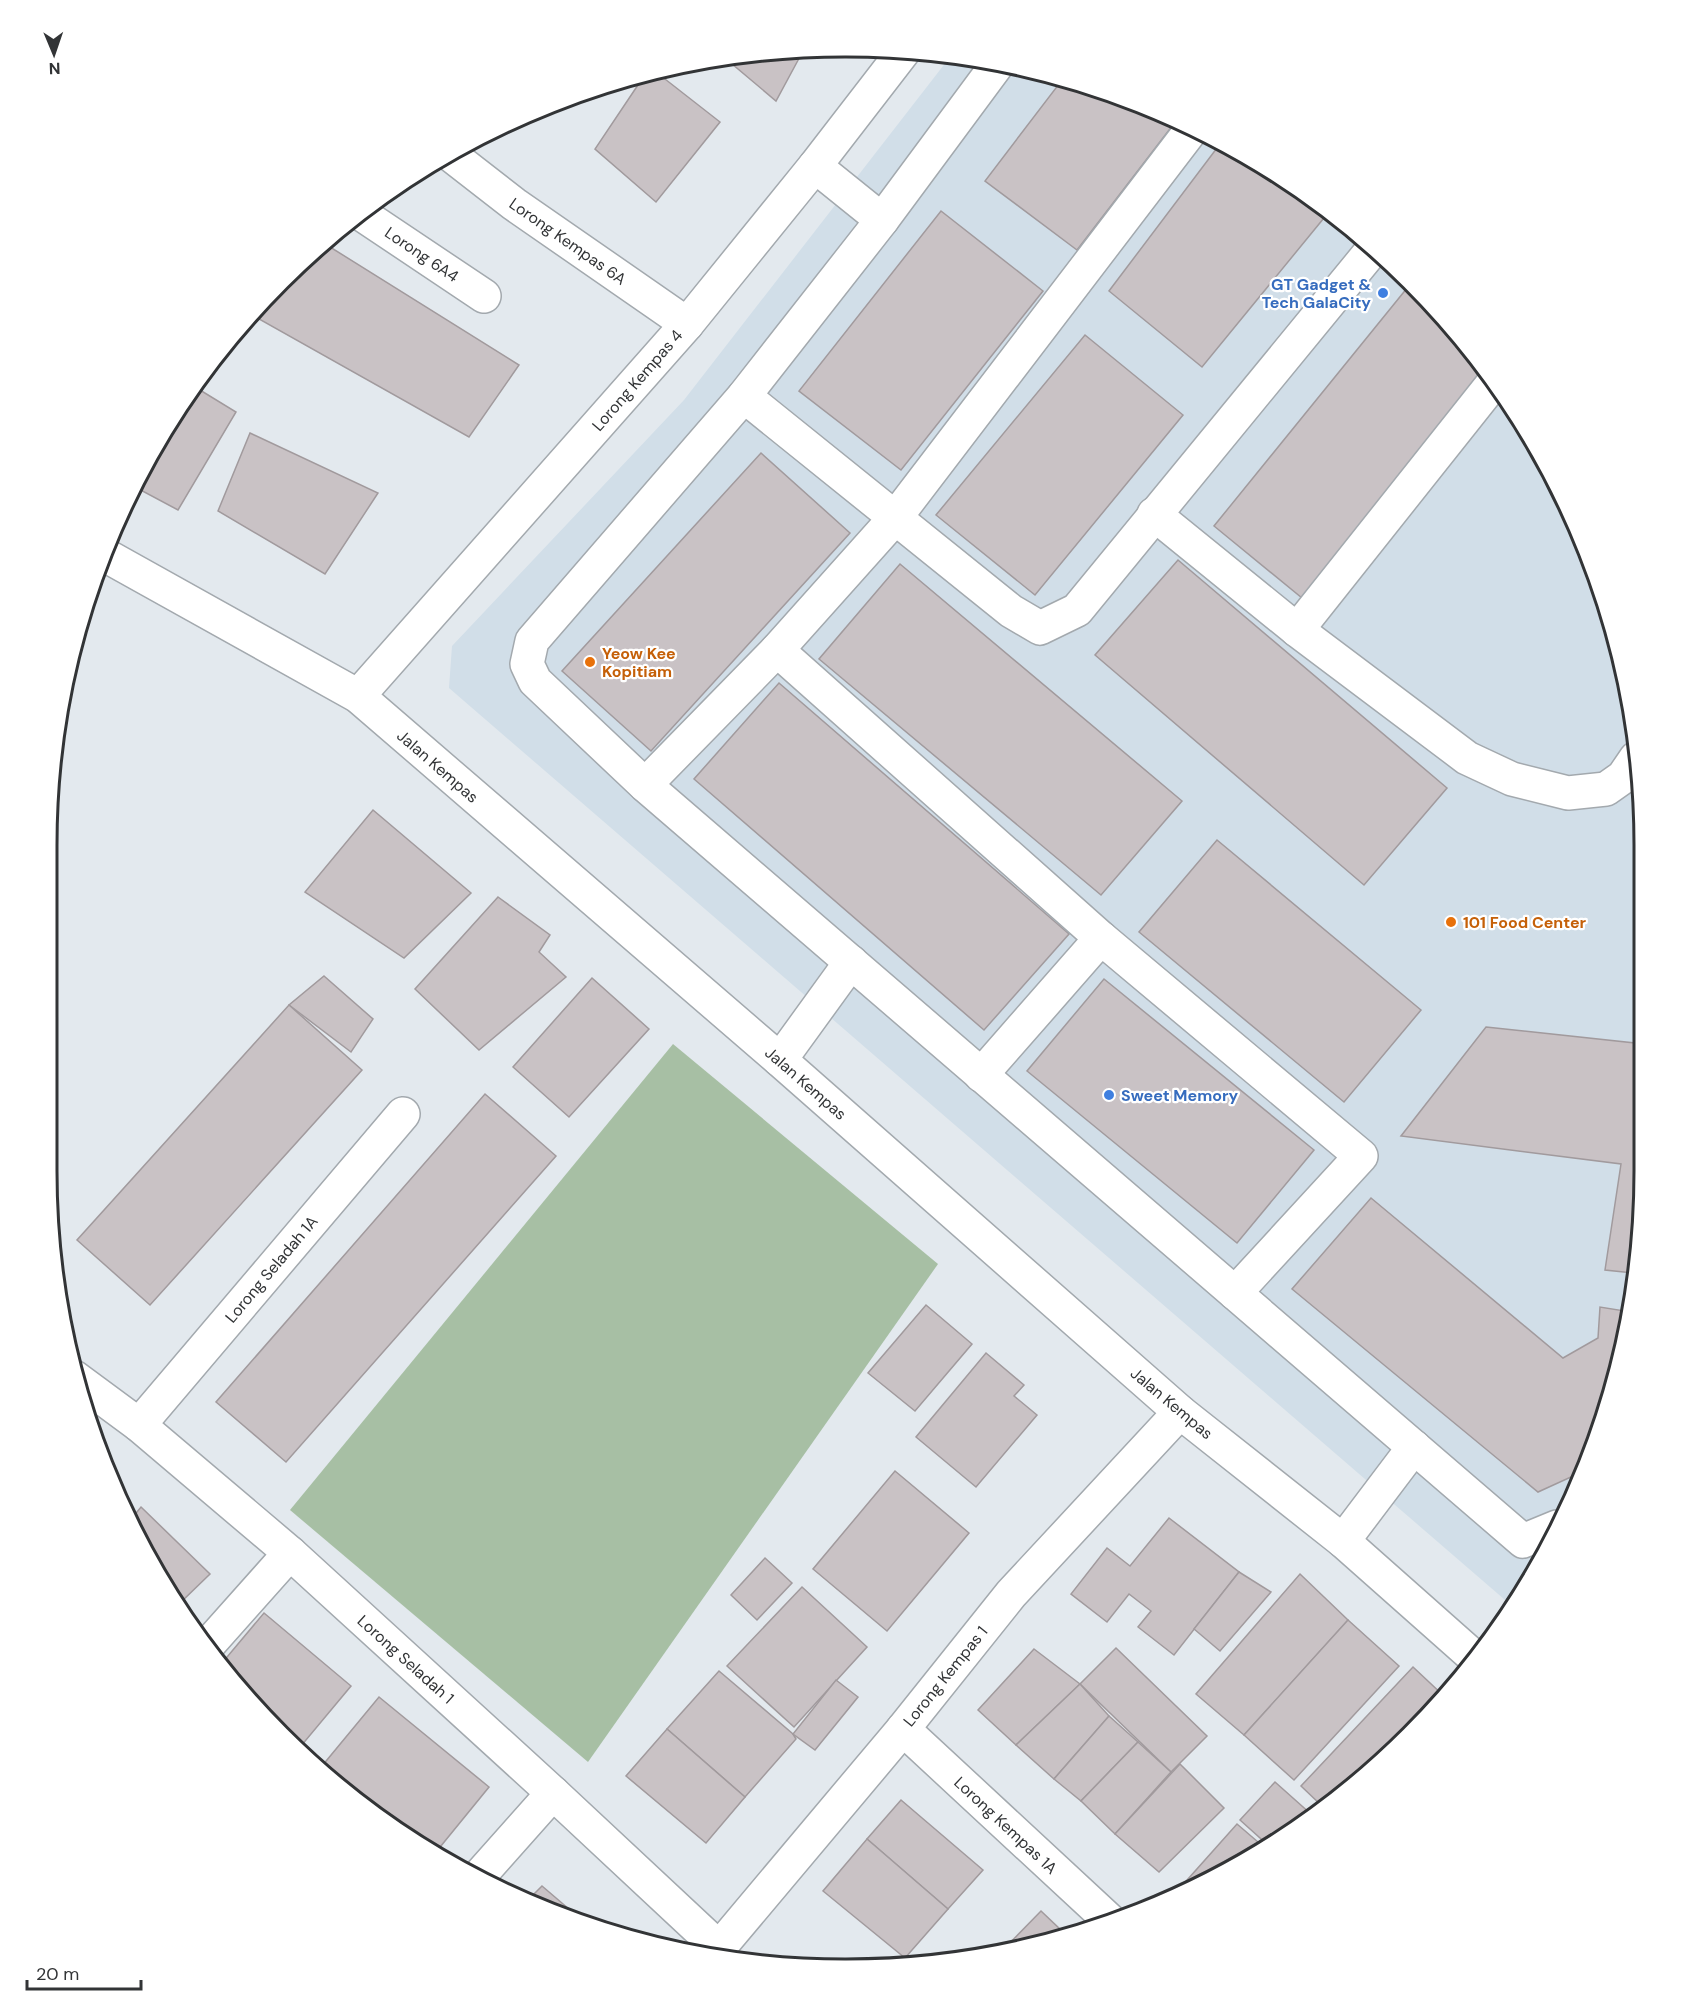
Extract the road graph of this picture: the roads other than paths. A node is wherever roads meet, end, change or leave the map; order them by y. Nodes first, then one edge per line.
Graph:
1 (898, 59) edge
2 (992, 71) edge
3 (1187, 135) edge
4 (457, 160) edge
5 (815, 166) junction
6 (368, 218) edge
7 (882, 220) junction
8 (1367, 255) edge
9 (484, 296) dead end
10 (687, 324) junction
11 (1488, 389) edge
12 (744, 396) junction
13 (1154, 514) junction
14 (895, 518) junction
15 (112, 559) edge
16 (1297, 630) junction
17 (777, 650) junction
18 (358, 696) junction
19 (1629, 768) edge
20 (645, 785) junction
21 (1101, 938) junction
22 (851, 962) junction
23 (780, 1060) junction
24 (981, 1075) junction
25 (403, 1114) dead end
26 (1235, 1293) junction
27 (88, 1387) edge
28 (1180, 1412) junction
29 (139, 1425) junction
30 (1414, 1447) junction
31 (1546, 1531) edge
32 (1342, 1541) junction
33 (290, 1553) junction
34 (212, 1640) edge
35 (1469, 1653) edge
36 (903, 1729) junction
37 (553, 1793) junction
38 (483, 1870) edge
39 (1104, 1915) edge
40 (714, 1947) edge
41 (723, 1949) edge

1 - 5 street, Lorong Kempas 4
2 - 7 street
3 - 14 street
4 - 10 street, Lorong Kempas 6A
5 - 7 street
5 - 10 street, Lorong Kempas 4
6 - 9 street, Lorong 6A4
7 - 12 street
8 - 13 street
10 - 18 street, Lorong Kempas 4
11 - 16 street
12 - 14 street
12 - 20 street
13 - 14 street
13 - 16 street
14 - 17 street
15 - 18 street, Jalan Kempas
16 - 19 street
17 - 20 street
17 - 21 street
18 - 23 street, Jalan Kempas
20 - 22 street
21 - 24 street
21 - 26 street
22 - 23 street
22 - 24 street
23 - 28 street, Jalan Kempas
24 - 26 street
25 - 29 street, Lorong Seladah 1A
26 - 30 street
27 - 29 street, Lorong Seladah 1
28 - 32 street, Jalan Kempas
28 - 36 street, Lorong Kempas 1
29 - 33 street, Lorong Seladah 1
30 - 31 street
30 - 32 street
32 - 35 street, Jalan Kempas
33 - 34 street
33 - 37 street, Lorong Seladah 1
36 - 39 street, Lorong Kempas 1A
36 - 41 street, Lorong Kempas 1
37 - 38 street
37 - 40 street, Lorong Seladah 1

